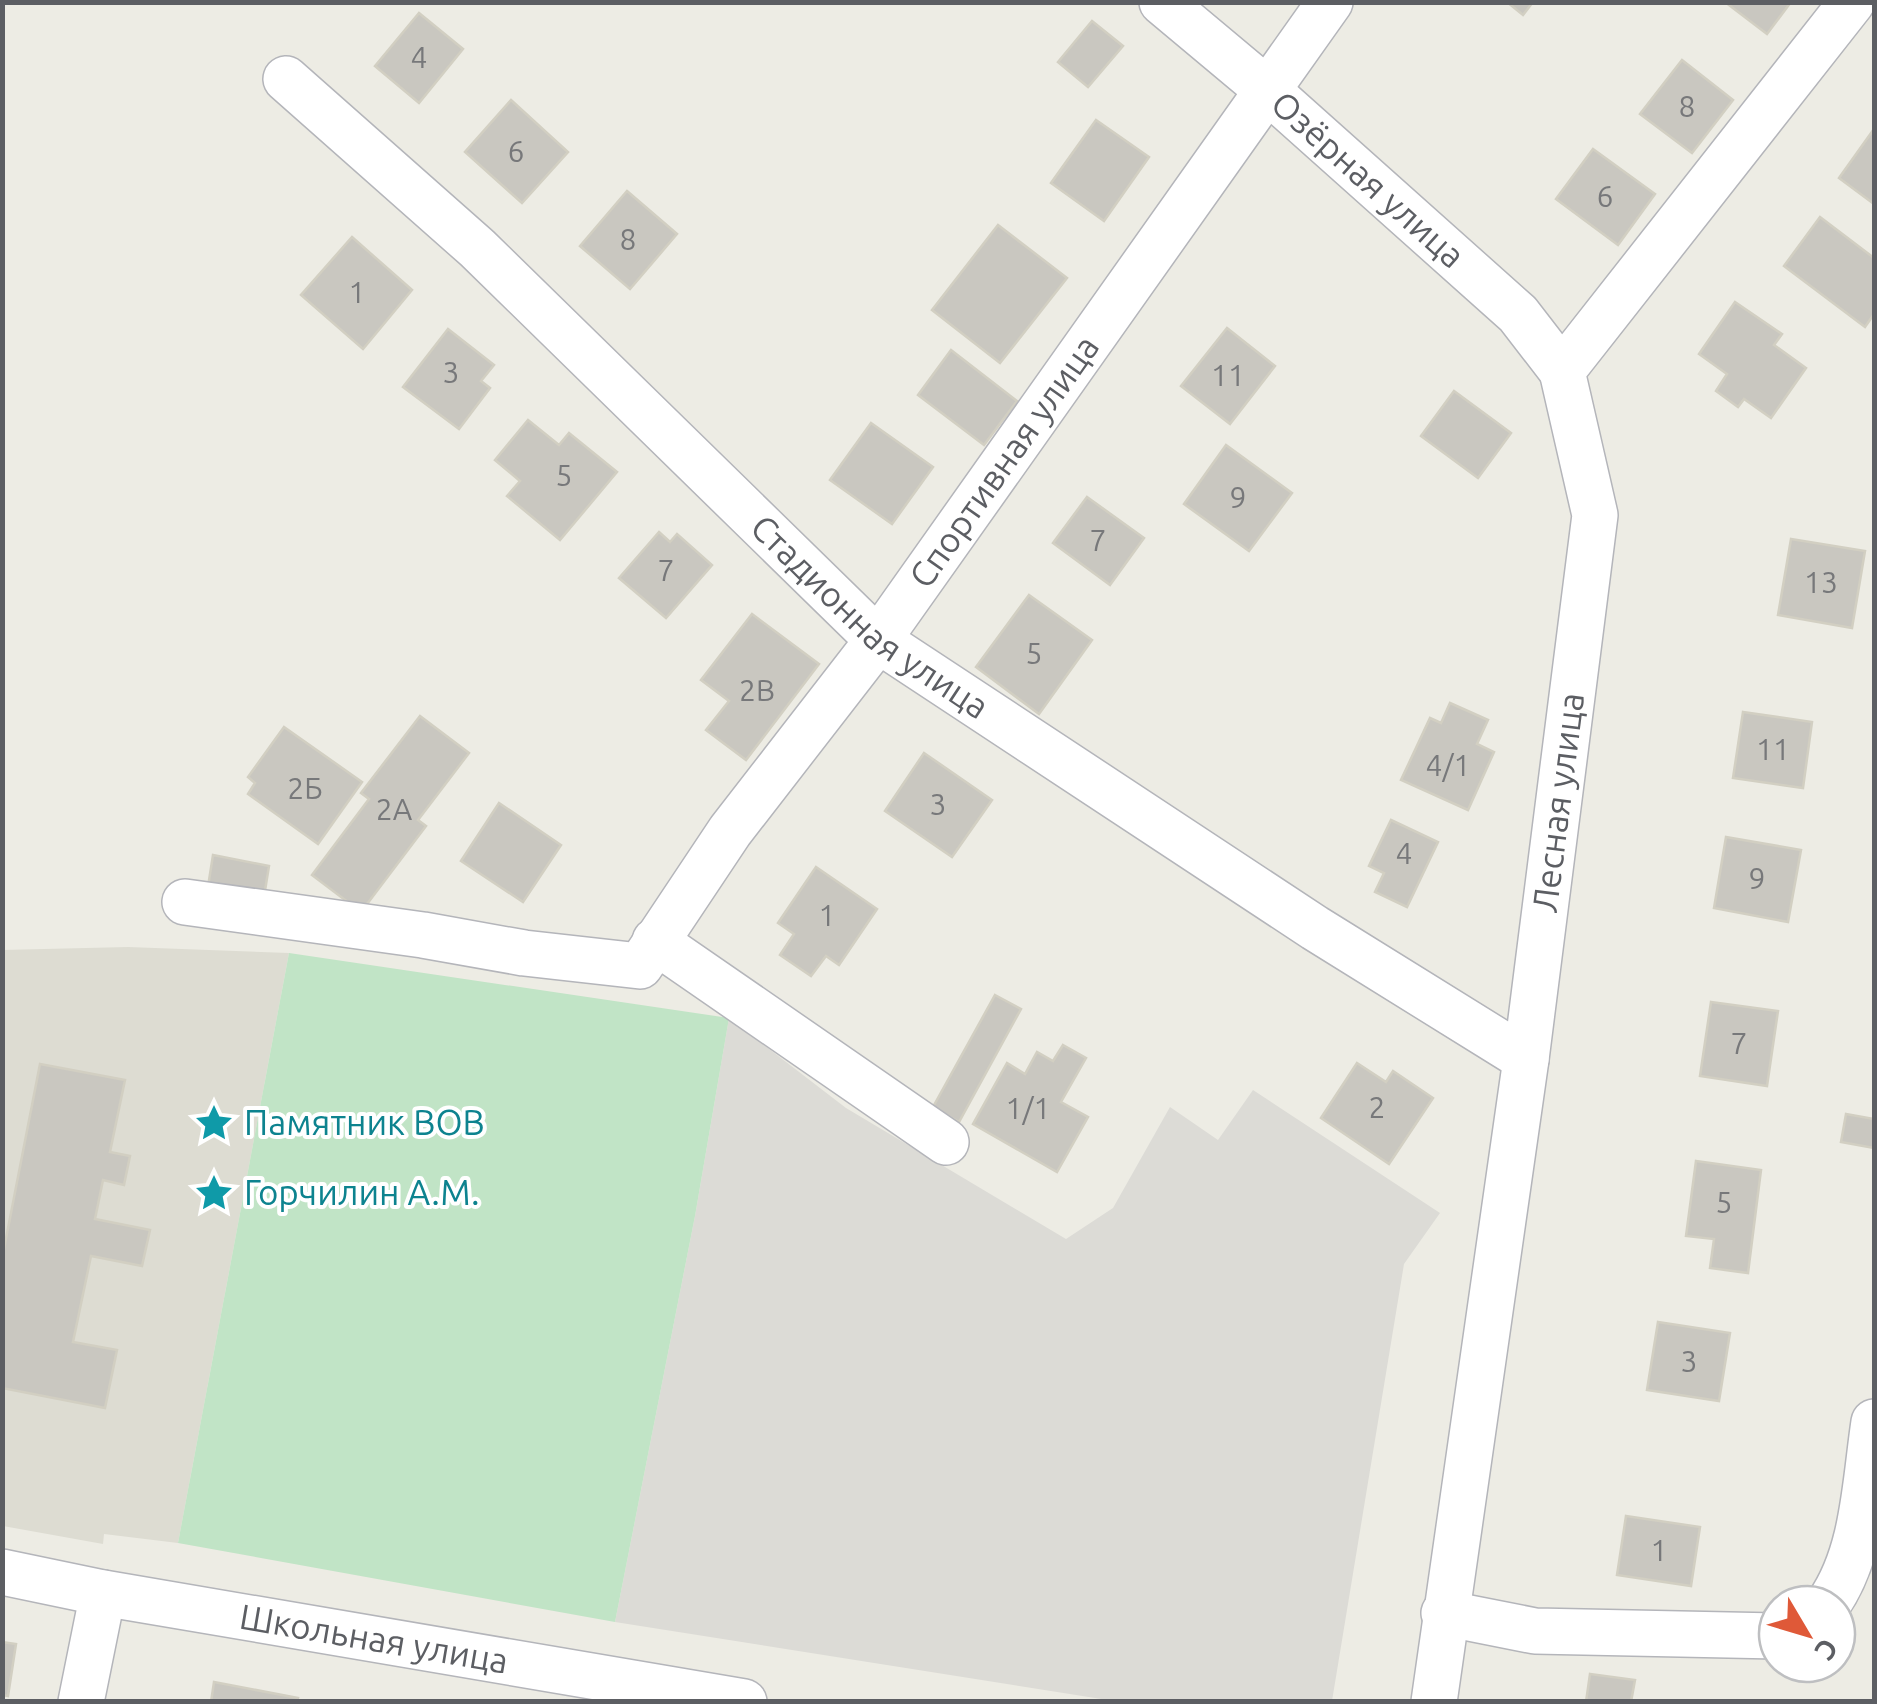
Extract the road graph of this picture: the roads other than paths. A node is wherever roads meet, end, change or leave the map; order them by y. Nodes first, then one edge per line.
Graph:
1 (1162, 2) edge
2 (1330, 2) edge
3 (1852, 2) edge
4 (286, 79) dead end
5 (1266, 89) junction
6 (1562, 371) junction
7 (878, 640) junction
8 (186, 902) dead end
9 (648, 954) junction
10 (1526, 1059) junction
11 (946, 1142) dead end
12 (1874, 1422) edge
13 (2, 1572) edge
14 (1842, 1584) edge
15 (103, 1593) junction
16 (1444, 1613) junction
17 (1757, 1636) edge
18 (80, 1702) edge
19 (744, 1702) edge
20 (1434, 1702) edge

1 - 5 street, Озёрная улица
2 - 5 street, Спортивная улица
3 - 6 street
4 - 7 street, Стадионная улица
5 - 6 street, Озёрная улица
5 - 7 street, Спортивная улица
6 - 10 street, Лесная улица
7 - 9 street, Спортивная улица
7 - 10 street, Стадионная улица
8 - 9 street
9 - 11 street
10 - 16 street, Лесная улица
12 - 14 street
13 - 15 street, Школьная улица
15 - 18 street
15 - 19 street, Школьная улица
16 - 17 street
16 - 20 street, Лесная улица

